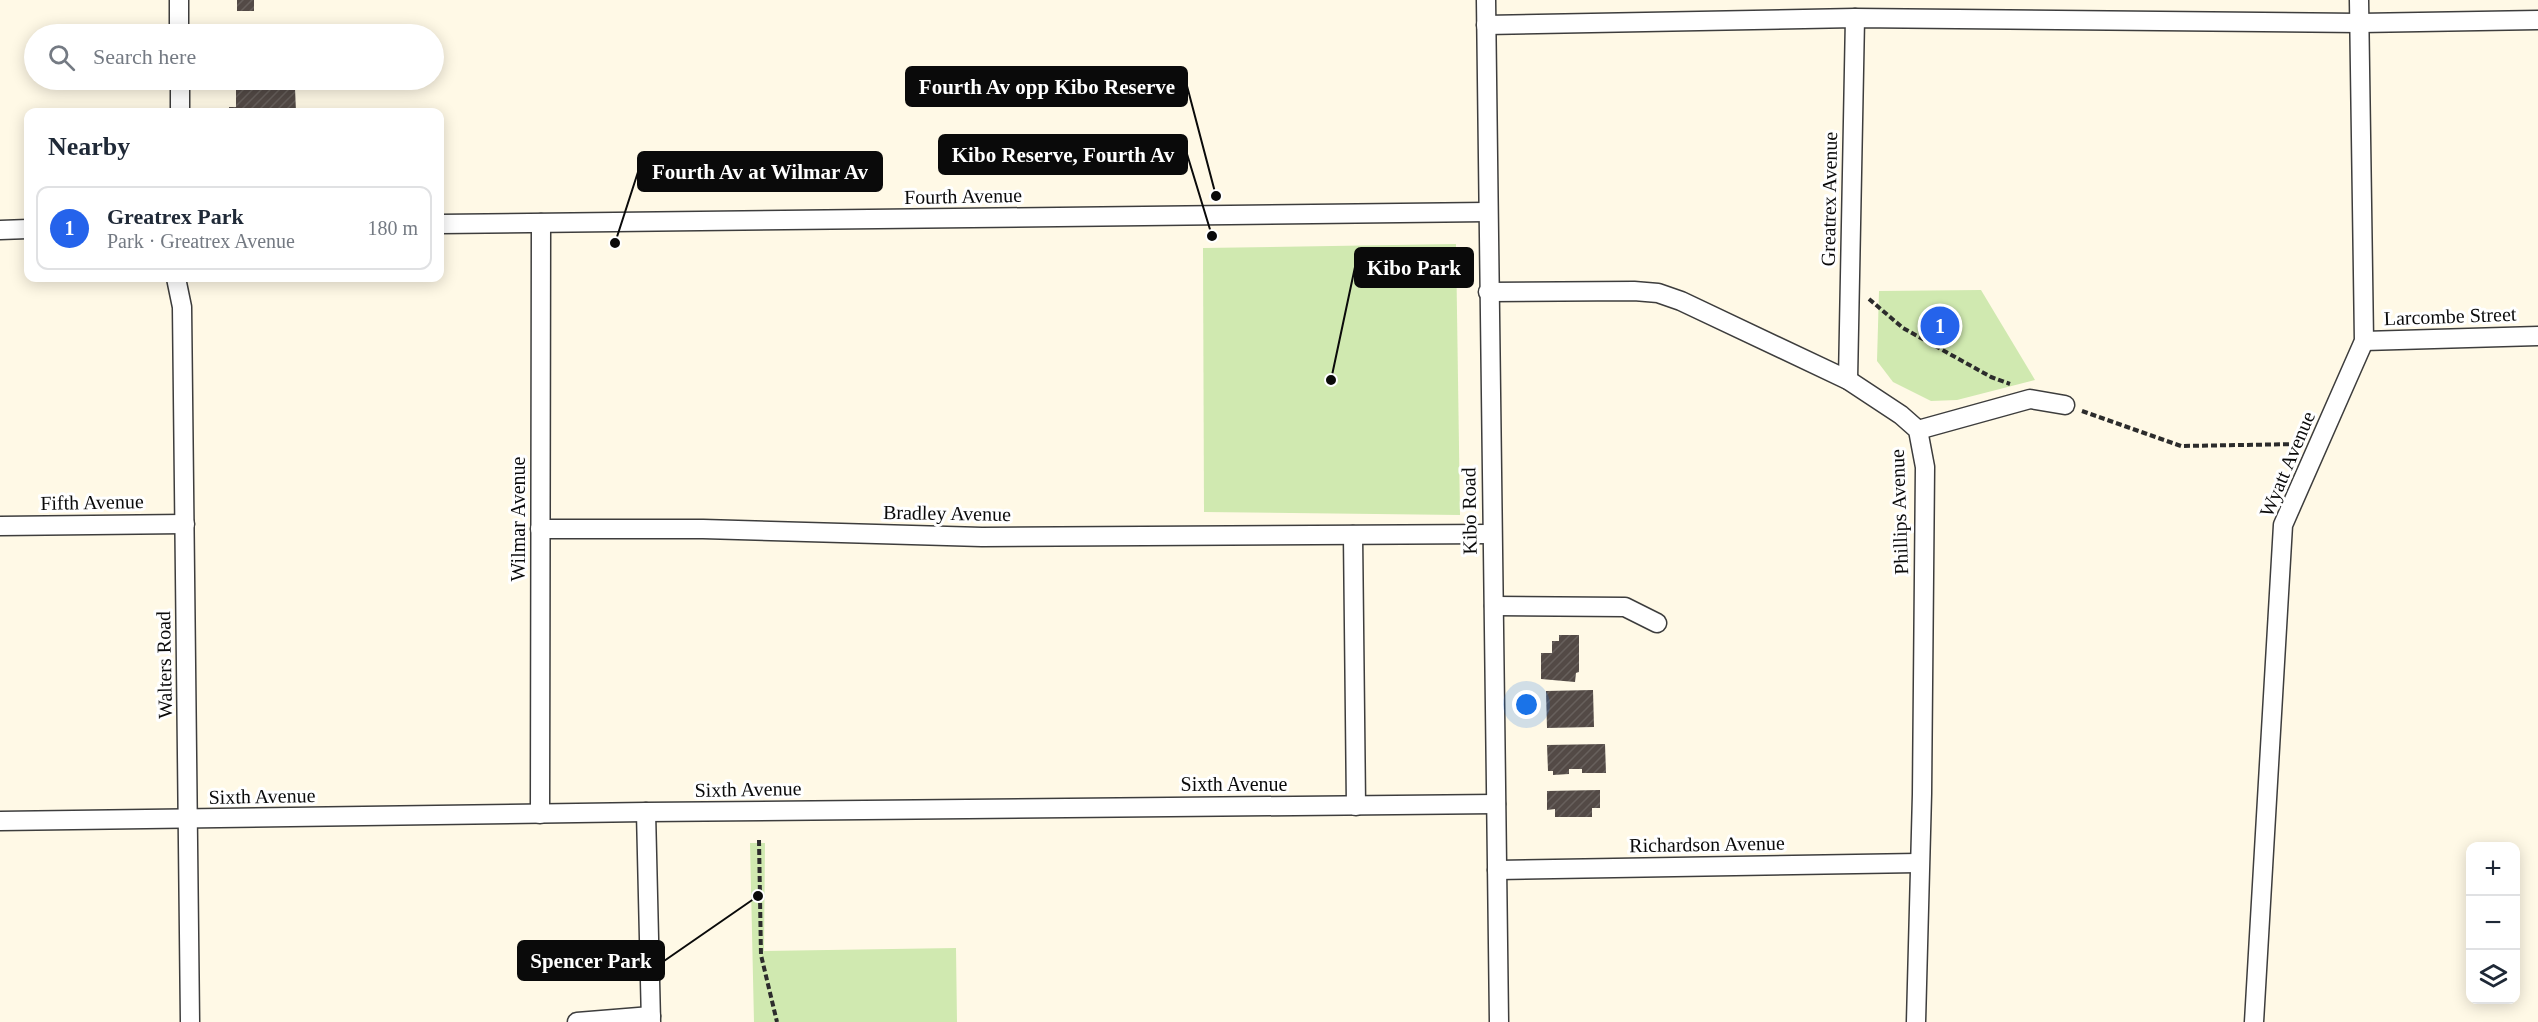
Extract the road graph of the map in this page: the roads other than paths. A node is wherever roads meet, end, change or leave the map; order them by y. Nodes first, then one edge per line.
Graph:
1 (179, 0) edge
2 (1486, 0) edge
3 (2359, 0) edge
4 (1855, 18) junction
5 (2538, 20) edge
6 (2360, 22) junction
7 (179, 24) edge
8 (1486, 25) junction
9 (180, 90) edge
10 (180, 108) edge
11 (1487, 212) junction
12 (541, 223) junction
13 (444, 224) edge
14 (0, 230) edge
15 (24, 230) edge
16 (177, 282) edge
17 (187, 282) edge
18 (1488, 292) junction
19 (182, 307) junction
20 (2538, 336) edge
21 (2364, 341) junction
22 (1848, 380) junction
23 (2065, 405) dead end
24 (1918, 430) junction
25 (185, 524) junction
26 (0, 526) edge
27 (540, 529) junction
28 (1492, 534) junction
29 (1353, 535) junction
30 (1494, 606) junction
31 (1658, 623) dead end
32 (1496, 804) junction
33 (1356, 806) junction
34 (646, 812) junction
35 (540, 814) junction
36 (188, 819) junction
37 (0, 821) edge
38 (1918, 863) junction
39 (1497, 870) junction
40 (651, 1019) edge
41 (190, 1022) edge
42 (578, 1022) edge
43 (1499, 1022) edge
44 (1916, 1022) edge
45 (2254, 1022) edge

1 - 7 street
2 - 8 street, Kibo Road
3 - 6 street, Wyatt Avenue
4 - 6 street
4 - 8 street
4 - 22 street, Greatrex Avenue
5 - 6 street
6 - 21 street, Wyatt Avenue
8 - 11 street, Kibo Road
9 - 10 street
11 - 12 street, Fourth Avenue
11 - 18 street, Kibo Road
12 - 13 street, Fourth Avenue
12 - 27 street, Wilmar Avenue
14 - 15 street
16 - 19 street, Walters Road
17 - 19 street, Walters Road
18 - 22 street, Phillips Avenue
18 - 28 street, Kibo Road
19 - 25 street, Walters Road
20 - 21 street, Larcombe Street
21 - 45 street, Wyatt Avenue
22 - 24 street, Phillips Avenue
23 - 24 street
24 - 38 street, Phillips Avenue
25 - 26 street, Fifth Avenue
25 - 36 street, Walters Road
27 - 29 street, Bradley Avenue
27 - 35 street, Wilmar Avenue
28 - 29 street, Bradley Avenue
28 - 30 street, Kibo Road
29 - 33 street
30 - 31 street
30 - 32 street, Kibo Road
32 - 33 street, Sixth Avenue
32 - 39 street, Kibo Road
33 - 34 street, Sixth Avenue
34 - 35 street, Sixth Avenue
34 - 40 street
35 - 36 street, Sixth Avenue
36 - 37 street, Sixth Avenue
36 - 41 street, Walters Road
38 - 39 street, Richardson Avenue
38 - 44 street, Phillips Avenue
39 - 43 street, Kibo Road
40 - 42 street

